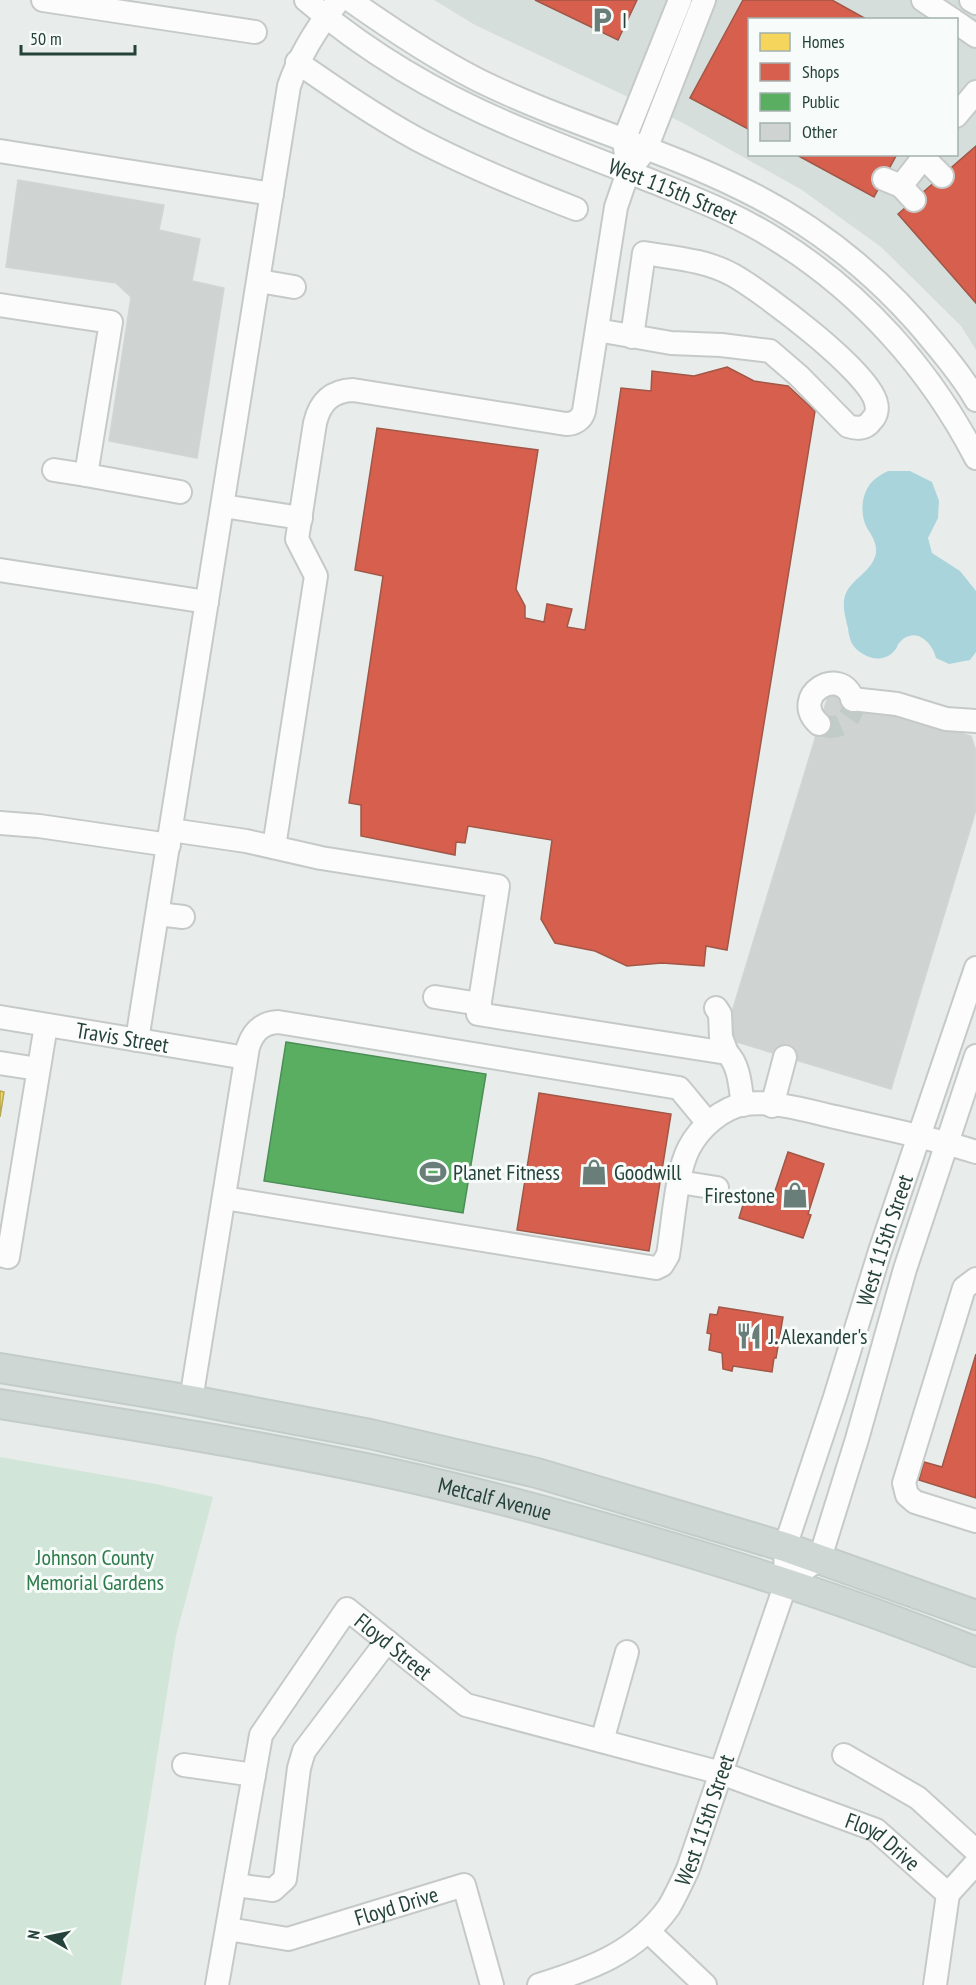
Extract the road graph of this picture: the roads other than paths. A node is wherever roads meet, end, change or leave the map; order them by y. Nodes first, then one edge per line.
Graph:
1 (43, 0) edge
2 (306, 0) edge
3 (350, 0) edge
4 (680, 0) edge
5 (704, 0) edge
6 (923, 0) edge
7 (971, 0) edge
8 (976, 3) edge
9 (332, 8) edge
10 (950, 18) edge
11 (958, 23) edge
12 (255, 32) dead end
13 (976, 36) edge
14 (297, 62) junction
15 (976, 92) edge
16 (958, 115) edge
17 (624, 140) junction
18 (646, 149) junction
19 (0, 151) edge
20 (925, 156) edge
21 (628, 172) junction
22 (942, 176) dead end
23 (900, 188) dead end
24 (272, 194) junction
25 (576, 209) dead end
26 (259, 281) junction
27 (294, 287) dead end
28 (0, 305) edge
29 (597, 330) junction
30 (632, 337) junction
31 (976, 400) edge
32 (976, 458) edge
33 (54, 470) dead end
34 (86, 475) junction
35 (180, 492) dead end
36 (223, 506) junction
37 (300, 518) junction
38 (0, 570) edge
39 (207, 602) junction
40 (976, 721) edge
41 (819, 724) dead end
42 (0, 823) edge
43 (170, 838) junction
44 (274, 847) junction
45 (158, 914) junction
46 (183, 917) dead end
47 (976, 968) edge
48 (435, 997) dead end
49 (480, 1004) junction
50 (716, 1008) dead end
51 (0, 1017) edge
52 (46, 1025) junction
53 (137, 1040) junction
54 (727, 1053) junction
55 (976, 1056) edge
56 (785, 1057) dead end
57 (246, 1058) junction
58 (0, 1063) edge
59 (38, 1070) junction
60 (743, 1105) junction
61 (772, 1106) junction
62 (708, 1124) junction
63 (918, 1137) junction
64 (946, 1144) junction
65 (976, 1152) edge
66 (679, 1182) junction
67 (717, 1188) dead end
68 (224, 1198) junction
69 (0, 1255) edge
70 (976, 1279) edge
71 (0, 1368) edge
72 (191, 1400) junction
73 (0, 1404) edge
74 (976, 1521) edge
75 (785, 1546) junction
76 (820, 1558) junction
77 (786, 1583) junction
78 (976, 1615) edge
79 (387, 1641) junction
80 (627, 1652) dead end
81 (976, 1652) edge
82 (602, 1741) junction
83 (844, 1755) dead end
84 (184, 1765) dead end
85 (721, 1773) junction
86 (254, 1775) junction
87 (976, 1851) edge
88 (976, 1863) edge
89 (235, 1885) junction
90 (948, 1894) junction
91 (228, 1929) junction
92 (648, 1930) junction
93 (217, 1985) edge
94 (492, 1985) edge
95 (538, 1985) edge
96 (705, 1985) edge
97 (935, 1985) edge

1 - 12 street
2 - 9 street, West 115th Street
3 - 17 street, West 115th Street
4 - 17 street
5 - 18 street
6 - 10 street
7 - 8 street
9 - 14 street
9 - 21 street, West 115th Street
11 - 13 street
14 - 24 street
14 - 25 street
15 - 16 street
17 - 18 street, West 115th Street
17 - 21 street
18 - 21 street
18 - 31 street, West 115th Street
19 - 24 street
20 - 22 street
20 - 23 street
21 - 29 street
21 - 32 street, West 115th Street
24 - 26 street
26 - 27 street
26 - 36 street
28 - 34 street
29 - 30 street
29 - 37 street
30 - 30 street
33 - 34 street
34 - 35 street
36 - 37 street
36 - 39 street
37 - 44 street
38 - 39 street
39 - 43 street
40 - 41 street
42 - 43 street
43 - 44 street
43 - 45 street
44 - 49 street
45 - 46 street
45 - 53 street
47 - 63 street, West 115th Street
48 - 49 street
49 - 54 street
50 - 54 street
51 - 52 street, Travis Street
52 - 53 street, Travis Street
52 - 59 street
53 - 57 street, Travis Street
54 - 60 street
55 - 64 street, West 115th Street
56 - 61 street
57 - 62 street
57 - 68 street
58 - 59 street
59 - 69 street
60 - 61 street
60 - 62 street
61 - 63 street
62 - 66 street
63 - 64 street
63 - 75 street, West 115th Street
64 - 65 street
64 - 76 street, West 115th Street
66 - 67 street
66 - 68 street
68 - 72 street
70 - 74 street
71 - 72 main road, Metcalf Avenue
72 - 75 main road, Metcalf Avenue
73 - 77 main road, Metcalf Avenue
75 - 76 main road, Metcalf Avenue
75 - 77 street, West 115th Street
76 - 77 street
76 - 78 main road, Metcalf Avenue
77 - 81 main road, Metcalf Avenue
77 - 85 street, West 115th Street
79 - 82 street, Floyd Street
79 - 86 street, Floyd Street
79 - 89 street
80 - 82 street
82 - 85 street, Floyd Street
83 - 87 street
84 - 86 street
85 - 90 street, Floyd Drive
85 - 92 street, West 115th Street
86 - 89 street, Floyd Street
88 - 90 street
89 - 91 street, Floyd Street
90 - 97 street
91 - 93 street, Floyd Street
91 - 94 street, Floyd Drive
92 - 95 street, West 115th Street
92 - 96 street

